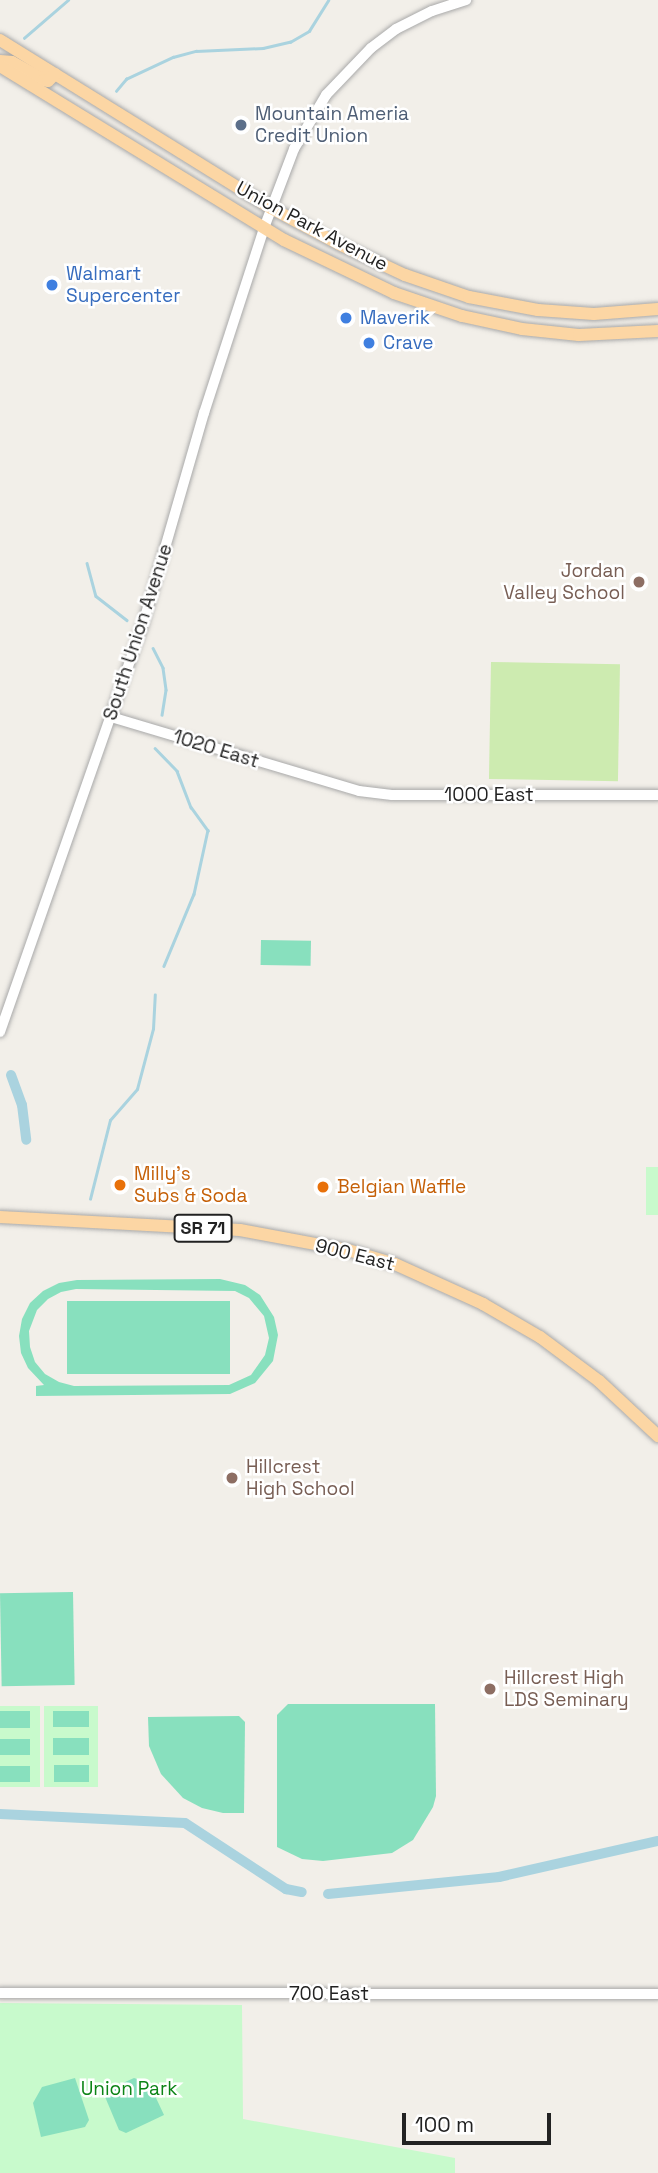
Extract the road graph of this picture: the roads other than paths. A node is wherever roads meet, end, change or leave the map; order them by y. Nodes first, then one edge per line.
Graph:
1 (466, 0) edge
2 (0, 40) edge
3 (0, 64) edge
4 (55, 74) junction
5 (271, 208) junction
6 (264, 228) junction
7 (658, 309) edge
8 (658, 331) edge
9 (111, 717) junction
10 (321, 781) joint
11 (658, 795) edge
12 (0, 1032) edge
13 (0, 1217) edge
14 (658, 1436) edge
15 (0, 1993) edge
16 (658, 1994) edge

1 - 5 street, South Union Avenue
2 - 4 main road, Union Park Avenue
3 - 4 main road
3 - 6 main road, Union Park Avenue
4 - 5 main road, Union Park Avenue
5 - 6 street, South Union Avenue
5 - 7 main road, Union Park Avenue
6 - 8 main road, Union Park Avenue
6 - 9 street, South Union Avenue
9 - 10 street, 1020 East
9 - 12 street, South Union Avenue
10 - 11 street, 1000 East
13 - 14 main road, 900 East / SR 71
15 - 16 street, 700 East

